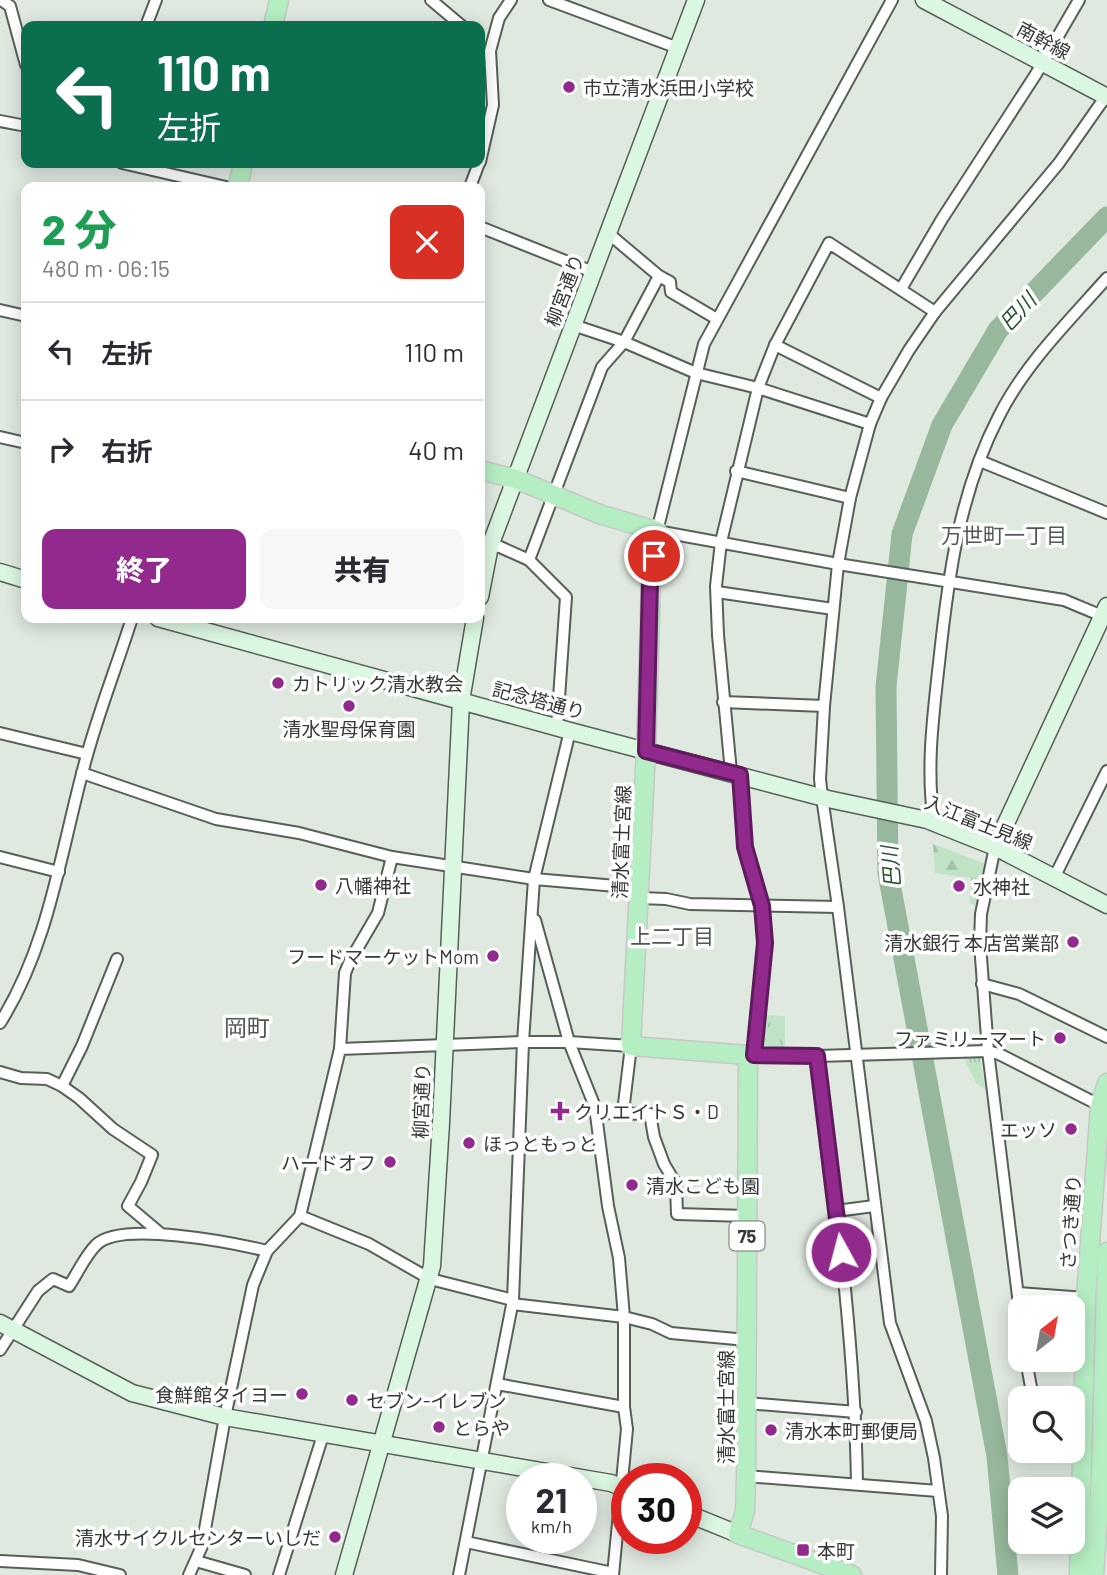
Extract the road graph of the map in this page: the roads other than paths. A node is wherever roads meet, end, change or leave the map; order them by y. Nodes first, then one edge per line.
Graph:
1 (156, 0) edge
2 (279, 0) edge
3 (430, 0) edge
4 (511, 0) edge
5 (549, 0) edge
6 (696, 0) edge
7 (892, 0) edge
8 (924, 0) edge
9 (1079, 0) edge
10 (9, 2) edge
11 (150, 21) edge
12 (276, 21) edge
13 (456, 21) edge
14 (21, 46) edge
15 (485, 46) edge
16 (677, 48) junction
17 (490, 51) junction
18 (1042, 62) junction
19 (1106, 97) edge
20 (0, 121) edge
21 (21, 125) edge
22 (485, 138) edge
23 (144, 168) edge
24 (204, 182) edge
25 (485, 229) edge
26 (608, 233) junction
27 (593, 272) junction
28 (659, 276) junction
29 (1105, 284) edge
30 (901, 289) junction
31 (0, 310) edge
32 (935, 312) junction
33 (21, 315) edge
34 (717, 319) junction
35 (573, 325) junction
36 (624, 342) junction
37 (775, 345) junction
38 (696, 373) junction
39 (758, 388) junction
40 (881, 398) junction
41 (870, 424) junction
42 (0, 437) edge
43 (21, 442) edge
44 (980, 461) junction
45 (485, 471) edge
46 (736, 471) junction
47 (516, 479) junction
48 (553, 495) junction
49 (850, 498) junction
50 (1107, 513) edge
51 (657, 531) junction
52 (721, 542) junction
53 (485, 543) edge
54 (485, 545) edge
55 (529, 560) junction
56 (841, 564) junction
57 (0, 572) edge
58 (21, 578) edge
59 (945, 581) junction
60 (717, 592) junction
61 (833, 609) junction
62 (1106, 613) edge
63 (130, 623) edge
64 (176, 623) edge
65 (474, 623) edge
66 (461, 701) junction
67 (723, 702) junction
68 (824, 706) junction
69 (564, 729) junction
70 (0, 733) edge
71 (646, 751) junction
72 (87, 754) junction
73 (1107, 771) edge
74 (82, 773) junction
75 (735, 774) junction
76 (825, 798) junction
77 (930, 821) junction
78 (995, 847) junction
79 (0, 857) edge
80 (392, 857) junction
81 (454, 867) junction
82 (59, 872) junction
83 (1054, 878) junction
84 (534, 879) junction
85 (640, 893) junction
86 (1107, 905) edge
87 (762, 906) junction
88 (838, 907) junction
89 (533, 911) junction
90 (117, 959) dead end
91 (982, 984) junction
92 (0, 1023) edge
93 (1107, 1037) edge
94 (523, 1042) junction
95 (569, 1042) junction
96 (444, 1044) junction
97 (631, 1046) junction
98 (340, 1049) junction
99 (988, 1051) junction
100 (751, 1055) junction
101 (857, 1055) junction
102 (817, 1056) junction
103 (0, 1072) edge
104 (1107, 1083) edge
105 (62, 1086) junction
106 (1104, 1107) edge
107 (623, 1112) junction
108 (596, 1113) junction
109 (874, 1206) junction
110 (836, 1211) junction
111 (300, 1216) junction
112 (747, 1216) junction
113 (160, 1233) junction
114 (267, 1251) junction
115 (1107, 1252) edge
116 (430, 1279) junction
117 (1018, 1293) joint
118 (1086, 1298) junction
119 (1106, 1300) edge
120 (512, 1302) junction
121 (624, 1317) junction
122 (6, 1326) edge
123 (747, 1340) junction
124 (0, 1350) edge
125 (497, 1384) junction
126 (1082, 1386) edge
127 (747, 1403) junction
128 (624, 1407) junction
129 (856, 1412) junction
130 (225, 1417) junction
131 (323, 1435) junction
132 (382, 1446) junction
133 (1085, 1458) edge
134 (482, 1461) junction
135 (625, 1463) edge
136 (1079, 1463) edge
137 (1103, 1470) edge
138 (746, 1476) junction
139 (857, 1484) junction
140 (611, 1486) edge
141 (938, 1490) junction
142 (702, 1519) edge
143 (738, 1534) junction
144 (466, 1542) junction
145 (616, 1554) edge
146 (0, 1561) edge
147 (197, 1561) junction
148 (613, 1574) edge
149 (120, 1575) edge
150 (189, 1575) edge
151 (245, 1575) edge
152 (279, 1575) edge
153 (344, 1575) edge
154 (459, 1575) edge
155 (852, 1575) edge
156 (942, 1575) edge
157 (1079, 1575) edge
158 (1094, 1575) edge

1 - 11 street
2 - 12 main road
3 - 13 street
4 - 17 street
5 - 16 street
6 - 16 street, 柳宮通り
7 - 34 street
8 - 18 street, 南幹線
9 - 18 street
10 - 14 street
15 - 17 street
16 - 26 street, 柳宮通り
17 - 22 street
18 - 19 street, 南幹線
18 - 30 street
19 - 32 street
20 - 21 street
23 - 24 street
25 - 27 street
26 - 27 street, 柳宮通り
26 - 28 street
27 - 35 street, 柳宮通り
28 - 34 street
28 - 36 street
29 - 44 street
30 - 32 street
30 - 37 street
31 - 33 street
32 - 40 street
34 - 38 street
35 - 36 street
35 - 47 street, 柳宮通り
36 - 38 street
36 - 48 street
37 - 39 street
37 - 40 street
38 - 39 street
38 - 51 street
39 - 41 street
39 - 46 street
40 - 41 street
41 - 49 street
42 - 43 street
44 - 50 street
44 - 59 street
45 - 47 main road
46 - 49 street
46 - 52 street
47 - 48 main road
47 - 53 street, 柳宮通り
48 - 51 main road
48 - 55 street
49 - 56 street
51 - 52 street
51 - 71 main road, 清水富士宮線
52 - 56 street
52 - 60 street
54 - 55 street
55 - 69 street
56 - 59 street
56 - 61 street
57 - 58 street
59 - 62 street
59 - 77 street
60 - 61 street
60 - 67 street
61 - 68 street
62 - 78 street
63 - 72 street
64 - 66 street, 記念塔通り
65 - 66 street, 柳宮通り
66 - 69 street, 記念塔通り
66 - 81 street, 柳宮通り
67 - 68 street
67 - 75 street
68 - 76 street
69 - 71 street, 記念塔通り
69 - 84 street
70 - 72 street
71 - 75 street, 記念塔通り
71 - 85 main road, 清水富士宮線
72 - 74 street
73 - 83 street
74 - 80 street
74 - 82 street
75 - 76 street, 記念塔通り
75 - 87 street
76 - 77 street, 入江富士見線
76 - 88 street
77 - 78 street, 入江富士見線
78 - 83 street, 入江富士見線
78 - 91 street
79 - 82 street
80 - 81 street
80 - 98 street
81 - 84 street
81 - 96 street, 柳宮通り
82 - 92 street
83 - 86 street, 入江富士見線
84 - 85 street
84 - 89 street
85 - 87 street
85 - 97 main road, 清水富士宮線
87 - 88 street
87 - 100 street
88 - 101 street
89 - 94 street
89 - 95 street
90 - 105 street
91 - 93 street
91 - 99 street
94 - 95 street
94 - 96 street
94 - 120 street
95 - 97 street
95 - 108 street
96 - 98 street
96 - 116 street, 柳宮通り
97 - 100 main road
97 - 107 street
98 - 111 street
99 - 101 street
99 - 106 street
99 - 117 street
100 - 102 street
100 - 112 main road, 清水富士宮線 / 75
101 - 102 street
101 - 109 street
102 - 110 street
103 - 105 street
104 - 106 main road, さつき通り
105 - 113 street
106 - 118 main road, さつき通り
107 - 108 street
107 - 112 street
108 - 121 street
109 - 110 street
109 - 141 street
110 - 129 street
111 - 114 street
111 - 116 street
112 - 123 main road, 清水富士宮線 / 75
113 - 114 street
113 - 122 street
114 - 130 street
115 - 119 main road, さつき通り
116 - 120 street
116 - 132 street, 柳宮通り
117 - 118 street
118 - 119 main road
118 - 126 main road, さつき通り
119 - 137 main road, さつき通り
120 - 121 street
120 - 125 street
121 - 123 street
121 - 128 street
122 - 124 street
122 - 130 street
123 - 127 main road, 清水富士宮線 / 75
125 - 128 street
125 - 134 street
127 - 129 street
127 - 138 main road, 清水富士宮線 / 75
128 - 135 street
129 - 139 street
130 - 131 street
130 - 147 street
131 - 132 street
131 - 152 street
132 - 134 street
132 - 153 street, 柳宮通り
133 - 137 main road
134 - 140 street
134 - 144 street
136 - 157 main road, さつき通り
137 - 158 main road, さつき通り
138 - 139 street
138 - 143 main road, 清水富士宮線 / 75
139 - 141 street
141 - 156 street
142 - 143 street
143 - 155 main road
144 - 148 street
144 - 154 street
145 - 148 street
146 - 149 street
147 - 150 street
147 - 151 street

